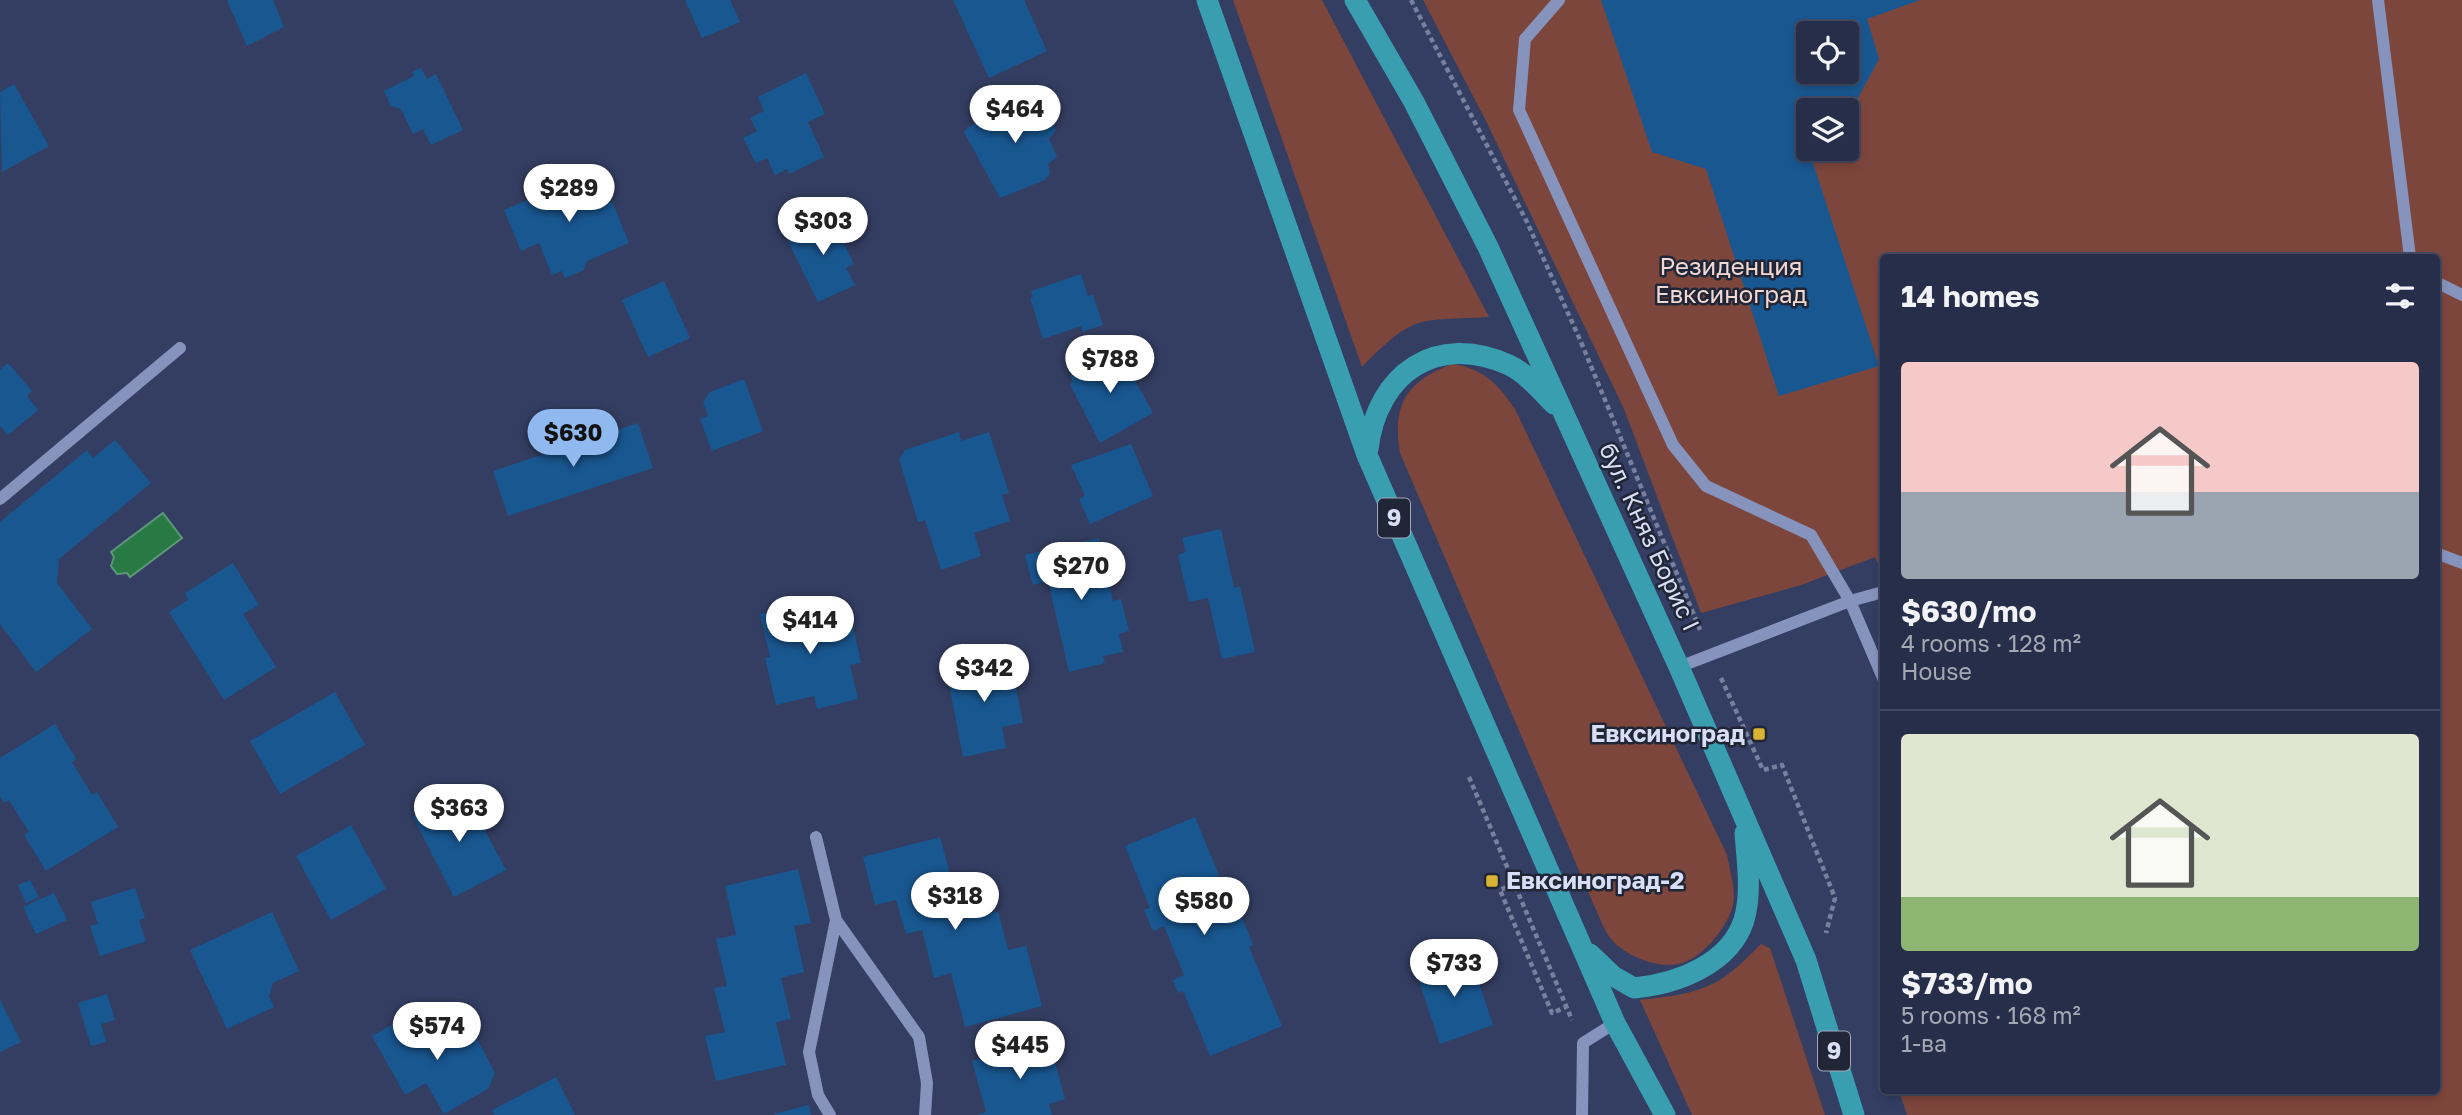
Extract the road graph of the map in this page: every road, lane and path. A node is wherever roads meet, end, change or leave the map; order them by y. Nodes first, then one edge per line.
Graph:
1 (1207, 0) edge
2 (1355, 0) edge
3 (1411, 0) edge
4 (1559, 0) edge
5 (2378, 0) edge
6 (2410, 254) edge
7 (2440, 284) edge
8 (2462, 295) edge
9 (180, 348) dead end
10 (1565, 416) junction
11 (1367, 455) junction
12 (0, 499) edge
13 (2440, 555) edge
14 (2462, 563) edge
15 (1880, 593) edge
16 (1850, 601) junction
17 (1709, 654) junction
18 (1679, 667) junction
19 (1880, 671) edge
20 (1469, 777) dead end
21 (1744, 816) junction
22 (816, 837) dead end
23 (1514, 884) junction
24 (1835, 898) dead end
25 (836, 920) junction
26 (1584, 948) junction
27 (1566, 1007) junction
28 (1615, 1023) junction
29 (1583, 1043) junction
30 (830, 1115) edge
31 (925, 1115) edge
32 (1582, 1115) edge
33 (1665, 1115) edge
34 (1854, 1115) edge

1 - 11 highway, 9
2 - 10 highway, бул. Княз Борис I / 9
3 - 17 path
4 - 16 street
5 - 6 street
7 - 8 street
9 - 12 street
10 - 11 highway
10 - 18 highway, бул. Княз Борис I / 9
11 - 26 highway, 9
13 - 14 street
15 - 16 street
16 - 17 street
16 - 19 street
17 - 18 street
17 - 24 path
18 - 21 highway, бул. Княз Борис I / 9
20 - 23 path
21 - 26 highway
21 - 34 highway, бул. Княз Борис I / 9
22 - 25 street
23 - 27 path
23 - 27 path
25 - 30 street
25 - 31 street
26 - 28 highway, 9
27 - 29 path
28 - 29 street
28 - 33 highway, 9
29 - 32 street

